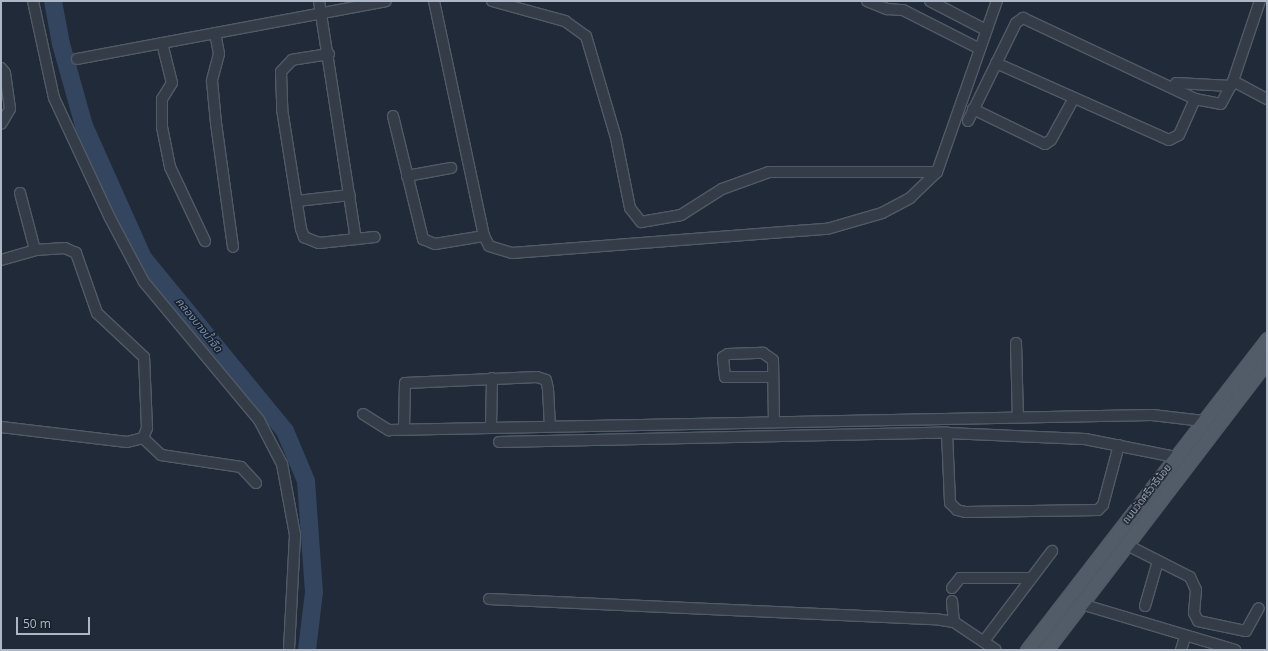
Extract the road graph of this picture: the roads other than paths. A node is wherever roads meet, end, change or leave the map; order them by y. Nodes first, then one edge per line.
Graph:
1 (33, 1) edge
2 (319, 1) edge
3 (386, 1) edge
4 (434, 1) edge
5 (492, 1) edge
6 (867, 1) edge
7 (930, 1) edge
8 (997, 1) edge
9 (1260, 1) edge
10 (320, 13) junction
11 (986, 30) junction
12 (215, 33) junction
13 (162, 43) junction
14 (980, 49) junction
15 (329, 54) junction
16 (77, 59) dead end
17 (996, 63) junction
18 (1, 68) edge
19 (1176, 82) dead end
20 (1232, 84) junction
21 (1074, 98) junction
22 (1195, 99) junction
23 (1267, 99) edge
24 (973, 109) junction
25 (393, 116) dead end
26 (968, 121) dead end
27 (1, 124) edge
28 (451, 168) dead end
29 (937, 172) junction
30 (407, 176) junction
31 (20, 193) dead end
32 (350, 195) junction
33 (297, 201) junction
34 (484, 236) junction
35 (375, 237) dead end
36 (356, 239) junction
37 (205, 241) dead end
38 (233, 247) dead end
39 (35, 250) junction
40 (1, 260) edge
41 (1267, 339) edge
42 (1016, 343) dead end
43 (1267, 361) edge
44 (773, 377) junction
45 (492, 378) junction
46 (363, 414) dead end
47 (1018, 417) junction
48 (1204, 421) junction
49 (774, 422) junction
50 (550, 426) junction
51 (1, 427) edge
52 (491, 428) junction
53 (404, 429) junction
54 (947, 433) junction
55 (143, 438) junction
56 (499, 442) dead end
57 (1119, 445) junction
58 (1175, 457) junction
59 (256, 483) dead end
60 (1127, 545) junction
61 (1052, 551) dead end
62 (1158, 561) junction
63 (1031, 578) junction
64 (952, 588) dead end
65 (490, 599) dead end
66 (952, 601) dead end
67 (1081, 604) junction
68 (1145, 606) dead end
69 (1260, 608) dead end
70 (954, 622) junction
71 (1185, 637) junction
72 (984, 641) junction
73 (289, 650) edge
74 (996, 650) edge
75 (1027, 650) edge
76 (1046, 650) edge
77 (1181, 650) edge
78 (1235, 650) edge

1 - 73 street
2 - 10 street
3 - 10 street
4 - 34 street
5 - 29 street
6 - 14 street
7 - 11 street
8 - 11 street
9 - 20 street
10 - 12 street
10 - 15 street
11 - 14 street
12 - 13 street
12 - 38 street
13 - 16 street
13 - 37 street
14 - 29 street
15 - 32 street
15 - 33 street
17 - 21 street
17 - 22 street
17 - 24 street
18 - 27 street
19 - 20 street
20 - 22 street
20 - 23 street
21 - 22 street
21 - 24 street
24 - 26 street
25 - 30 street
28 - 30 street
29 - 34 street
30 - 34 street
31 - 39 street
32 - 33 street
32 - 36 street
33 - 36 street
35 - 36 street
39 - 40 street
39 - 55 street
41 - 48 main road, ถนนวัดศรีวารีน้อย
42 - 47 street
43 - 60 main road, ถนนวัดศรีวารีน้อย
44 - 44 street
44 - 49 street
45 - 50 street
45 - 52 street
45 - 53 street
46 - 53 street
47 - 48 street
47 - 49 street
48 - 58 main road, ถนนวัดศรีวารีน้อย
49 - 50 street
50 - 52 street
51 - 55 street
52 - 53 street
54 - 56 street
54 - 57 street
54 - 57 street
55 - 59 street
57 - 58 street
58 - 75 main road, ถนนวัดศรีวารีน้อย
60 - 62 street
60 - 67 main road, ถนนวัดศรีวารีน้อย
61 - 63 street
62 - 68 street
62 - 69 street
63 - 64 street
63 - 72 street
65 - 70 street
66 - 70 street
67 - 71 street
67 - 76 main road, ถนนวัดศรีวารีน้อย
70 - 72 street
71 - 77 street
71 - 78 street
72 - 74 street

